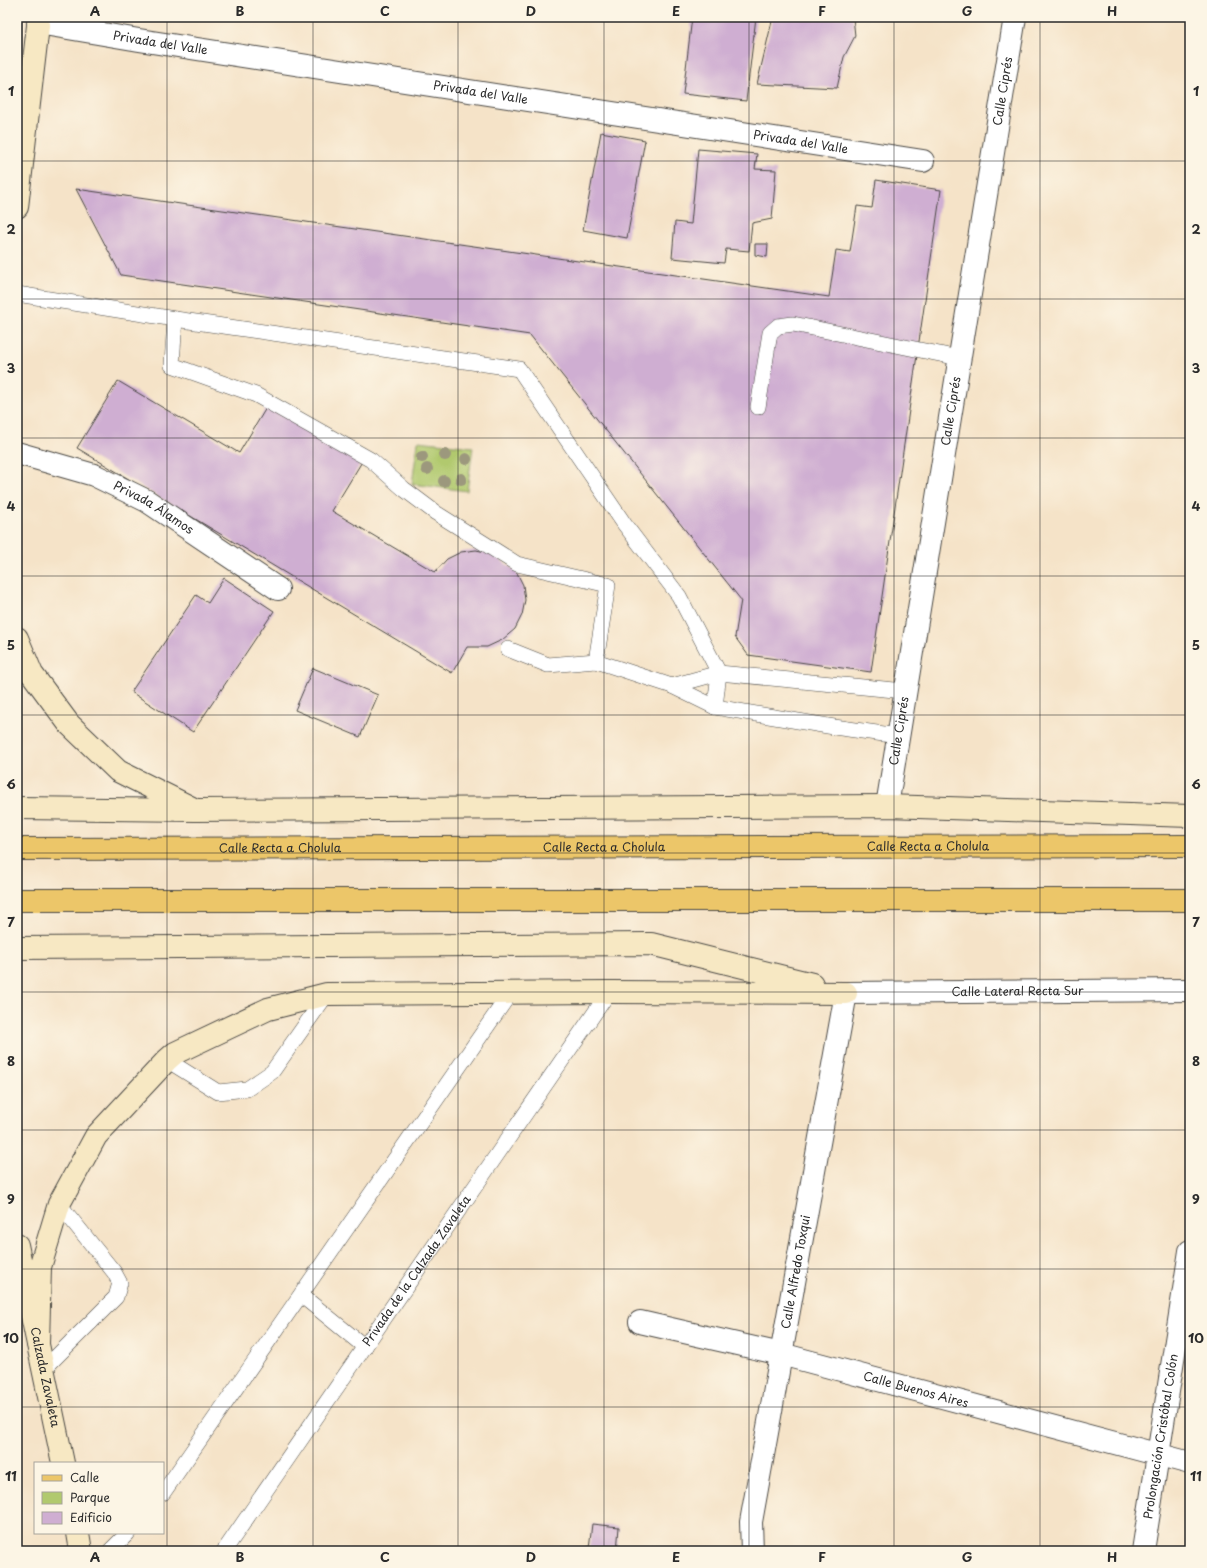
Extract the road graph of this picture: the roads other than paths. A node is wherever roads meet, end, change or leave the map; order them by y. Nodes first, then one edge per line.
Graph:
1 (1015, 17) edge
2 (38, 20) edge
3 (923, 161) dead end
4 (17, 207) edge
5 (17, 294) edge
6 (175, 320) junction
7 (959, 358) junction
8 (758, 407) dead end
9 (17, 454) edge
10 (278, 589) dead end
11 (17, 638) edge
12 (508, 649) dead end
13 (596, 661) junction
14 (720, 673) junction
15 (672, 686) junction
16 (905, 691) junction
17 (715, 707) junction
18 (898, 736) junction
19 (887, 806) junction
20 (17, 808) edge
21 (196, 810) junction
22 (1190, 816) edge
23 (1190, 846) edge
24 (17, 849) edge
25 (18, 900) edge
26 (1190, 900) edge
27 (19, 948) edge
28 (1190, 990) edge
29 (511, 992) junction
30 (609, 992) junction
31 (846, 993) junction
32 (327, 994) junction
33 (167, 1060) junction
34 (59, 1204) junction
35 (17, 1245) edge
36 (1190, 1251) edge
37 (301, 1295) junction
38 (640, 1322) dead end
39 (38, 1344) junction
40 (365, 1347) junction
41 (781, 1354) junction
42 (43, 1370) junction
43 (1158, 1454) junction
44 (63, 1462) edge
45 (1190, 1463) edge
46 (164, 1492) edge
47 (78, 1534) edge
48 (127, 1534) edge
49 (82, 1551) edge
50 (110, 1551) edge
51 (224, 1551) edge
52 (752, 1551) edge
53 (1143, 1551) edge

1 - 7 street, Calle Ciprés
2 - 3 street, Privada del Valle
2 - 4 main road
5 - 6 lane
6 - 13 lane
6 - 14 lane
7 - 8 lane
7 - 16 street, Calle Ciprés
9 - 10 street, Privada Álamos
11 - 21 main road
12 - 13 lane
13 - 15 lane
14 - 15 lane
14 - 16 lane
14 - 17 lane
15 - 17 lane
16 - 18 street, Calle Ciprés
17 - 18 lane
18 - 19 street, Calle Ciprés
19 - 21 main road
19 - 22 main road
20 - 21 main road
23 - 24 main road, Calle Recta a Cholula
25 - 26 main road
27 - 31 main road
28 - 31 street, Calle Lateral Recta Sur
29 - 30 main road
29 - 32 main road
29 - 37 lane
30 - 31 main road
30 - 40 lane, Privada de la Calzada Zavaleta
31 - 41 street, Calle Alfredo Toxqui
32 - 33 main road
32 - 33 lane
33 - 34 main road
34 - 39 main road
34 - 42 lane
35 - 39 main road, Calzada Zavaleta
36 - 43 street, Prolongación Cristóbal Colón
37 - 40 lane
37 - 46 lane
38 - 41 street, Calle Buenos Aires
39 - 42 main road, Calzada Zavaleta
40 - 51 lane, Privada de la Calzada Zavaleta
41 - 43 street, Calle Buenos Aires
41 - 52 street, Calle Alfredo Toxqui
42 - 44 main road, Calzada Zavaleta
43 - 45 street, Calle Buenos Aires
43 - 53 street, Prolongación Cristóbal Colón
47 - 49 main road
48 - 50 lane

